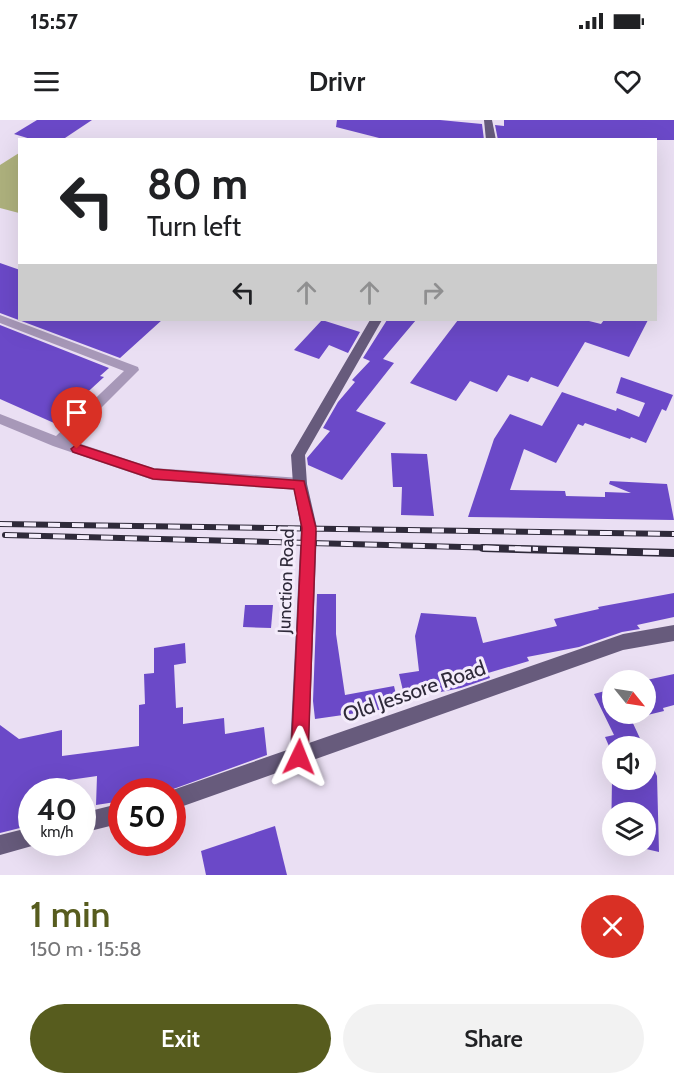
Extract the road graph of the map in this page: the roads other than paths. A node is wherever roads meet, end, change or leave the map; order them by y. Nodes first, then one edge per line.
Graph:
1 (488, 120) edge
2 (491, 138) edge
3 (0, 319) edge
4 (375, 321) edge
5 (0, 419) edge
6 (58, 442) junction
7 (300, 484) junction
8 (674, 633) edge
9 (299, 757) junction
10 (186, 795) edge
11 (18, 840) edge
12 (0, 845) edge

1 - 2 main road
3 - 6 lane
4 - 7 main road, Junction Road
5 - 6 lane
6 - 7 lane
7 - 9 main road, Junction Road
8 - 9 main road, Old Jessore Road
9 - 10 main road, Old Jessore Road
11 - 12 main road

